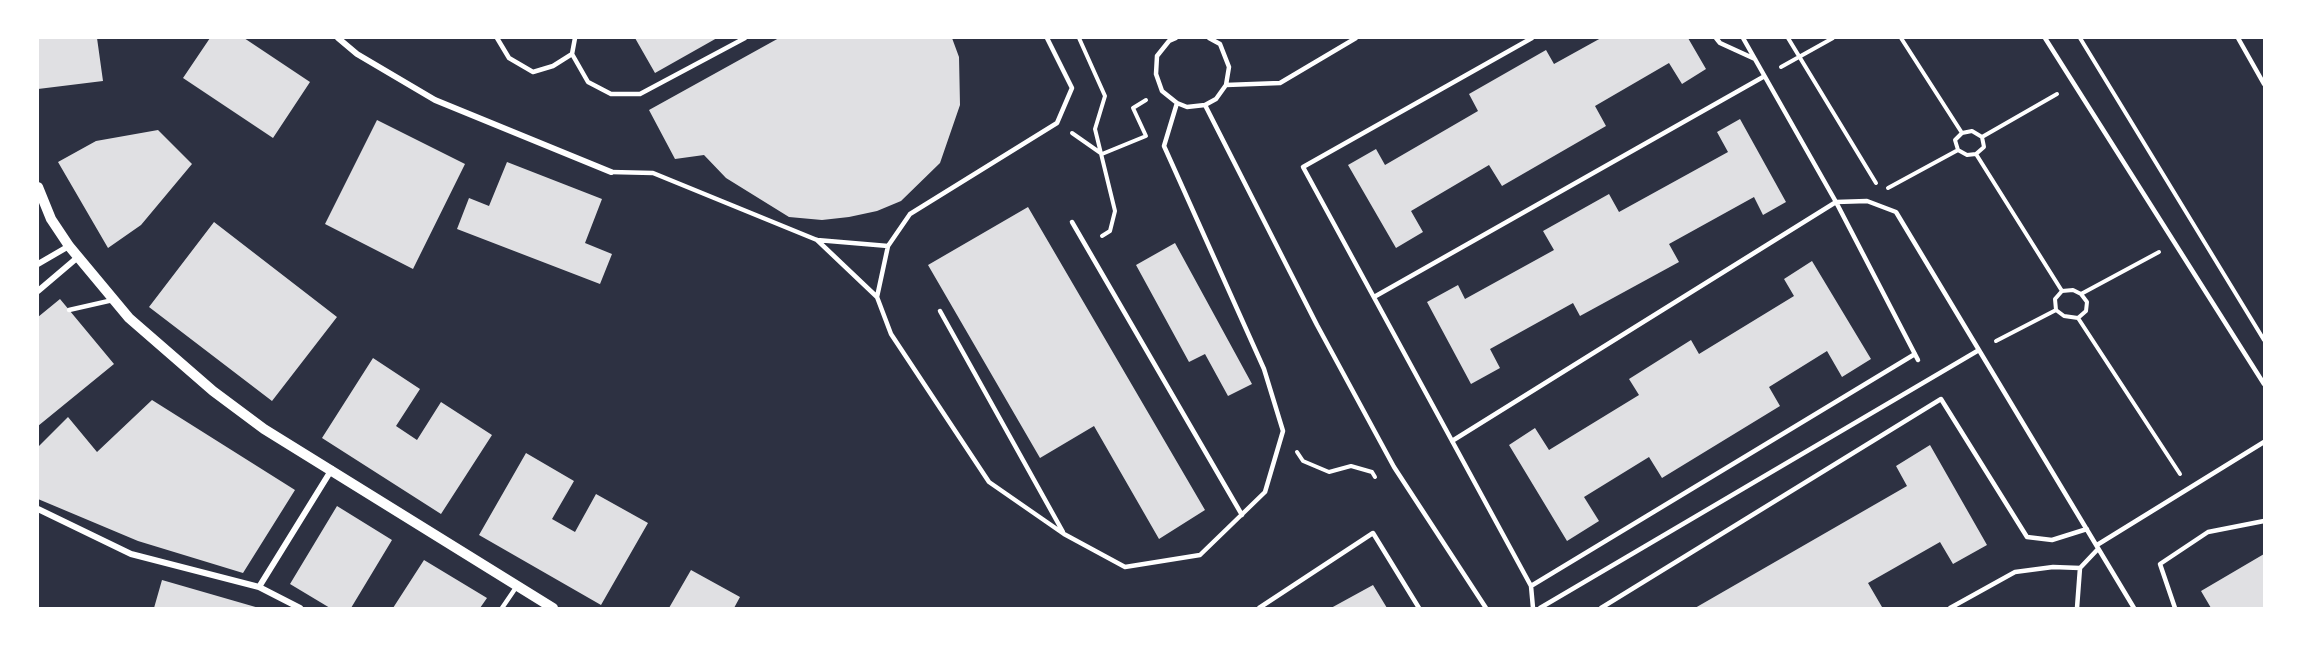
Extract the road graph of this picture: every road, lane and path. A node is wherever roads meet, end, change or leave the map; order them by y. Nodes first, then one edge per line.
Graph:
1 (338, 38) edge
2 (497, 38) edge
3 (575, 38) edge
4 (745, 38) edge
5 (1047, 38) edge
6 (1079, 38) edge
7 (1176, 38) edge
8 (1209, 38) edge
9 (1356, 38) edge
10 (1532, 38) edge
11 (1716, 38) edge
12 (1743, 38) edge
13 (1788, 38) edge
14 (1833, 38) edge
15 (1901, 38) edge
16 (2044, 38) edge
17 (2080, 38) edge
18 (2238, 38) edge
19 (1168, 39) edge
20 (572, 54) junction
21 (1799, 57) junction
22 (1755, 59) junction
23 (1763, 77) junction
24 (2265, 84) edge
25 (1226, 85) junction
26 (2074, 85) junction
27 (1162, 91) junction
28 (1177, 104) junction
29 (1205, 105) junction
30 (1057, 123) junction
31 (1962, 132) junction
32 (1983, 136) junction
33 (1958, 150) junction
34 (1102, 154) junction
35 (1976, 154) junction
36 (611, 172) joint
37 (38, 187) edge
38 (1836, 202) junction
39 (1072, 222) dead end
40 (817, 240) junction
41 (2175, 243) junction
42 (69, 246) junction
43 (888, 246) junction
44 (1087, 247) junction
45 (78, 257) junction
46 (38, 264) edge
47 (38, 291) edge
48 (2062, 291) junction
49 (2081, 294) junction
50 (877, 297) junction
51 (1374, 297) junction
52 (113, 300) junction
53 (69, 310) dead end
54 (2056, 310) junction
55 (940, 311) dead end
56 (2078, 318) junction
57 (2265, 340) edge
58 (1979, 350) junction
59 (1915, 354) junction
60 (1918, 360) dead end
61 (2265, 384) edge
62 (1283, 431) junction
63 (1452, 441) junction
64 (2265, 442) edge
65 (332, 469) junction
66 (1377, 479) dead end
67 (2189, 487) junction
68 (38, 509) edge
69 (1242, 515) junction
70 (2265, 521) edge
71 (2087, 529) junction
72 (1064, 534) junction
73 (2097, 547) junction
74 (2080, 568) junction
75 (517, 586) junction
76 (1531, 586) junction
77 (259, 587) junction
78 (300, 609) edge
79 (502, 609) edge
80 (553, 609) edge
81 (1259, 609) edge
82 (1419, 609) edge
83 (1486, 609) edge
84 (1533, 609) edge
85 (1540, 609) edge
86 (1601, 609) edge
87 (1950, 609) edge
88 (2077, 609) edge
89 (2134, 609) edge
90 (2175, 609) edge

1 - 36 street
2 - 20 lane
3 - 20 lane
4 - 20 lane
5 - 30 lane
6 - 34 path
7 - 19 lane
8 - 25 lane
9 - 25 lane
10 - 51 lane
11 - 22 lane
12 - 22 lane
13 - 21 path
14 - 21 path
15 - 31 path
16 - 26 lane
17 - 57 path
18 - 24 lane
19 - 27 lane
21 - 23 path
21 - 33 path
22 - 23 lane
23 - 38 lane
23 - 51 lane
25 - 29 lane
26 - 32 path
26 - 41 lane
27 - 28 lane
27 - 34 path
28 - 29 lane
28 - 62 lane
29 - 83 lane
30 - 34 path
30 - 43 lane
31 - 32 path
31 - 33 path
32 - 35 path
33 - 35 path
34 - 44 path
35 - 48 path
36 - 40 lane
37 - 42 street
38 - 58 lane
38 - 59 lane
38 - 63 lane
39 - 44 lane
40 - 43 lane
40 - 50 lane
41 - 49 path
41 - 61 lane
42 - 45 street
42 - 46 street
43 - 50 lane
44 - 69 lane
45 - 47 street
45 - 52 street
48 - 49 path
48 - 54 path
49 - 56 path
50 - 72 lane
51 - 63 lane
52 - 53 lane
52 - 65 street
54 - 56 path
54 - 58 path
55 - 72 lane
56 - 67 path
58 - 71 lane
58 - 85 lane
59 - 60 lane
59 - 76 lane
62 - 66 path
62 - 69 lane
63 - 76 lane
64 - 67 lane
65 - 75 street
65 - 77 street
67 - 73 lane
68 - 77 street
69 - 72 lane
70 - 90 lane
71 - 73 lane
71 - 86 lane
73 - 74 lane
73 - 89 lane
74 - 87 lane
74 - 88 lane
75 - 79 lane
75 - 80 street
76 - 84 lane
77 - 78 street
81 - 82 lane

